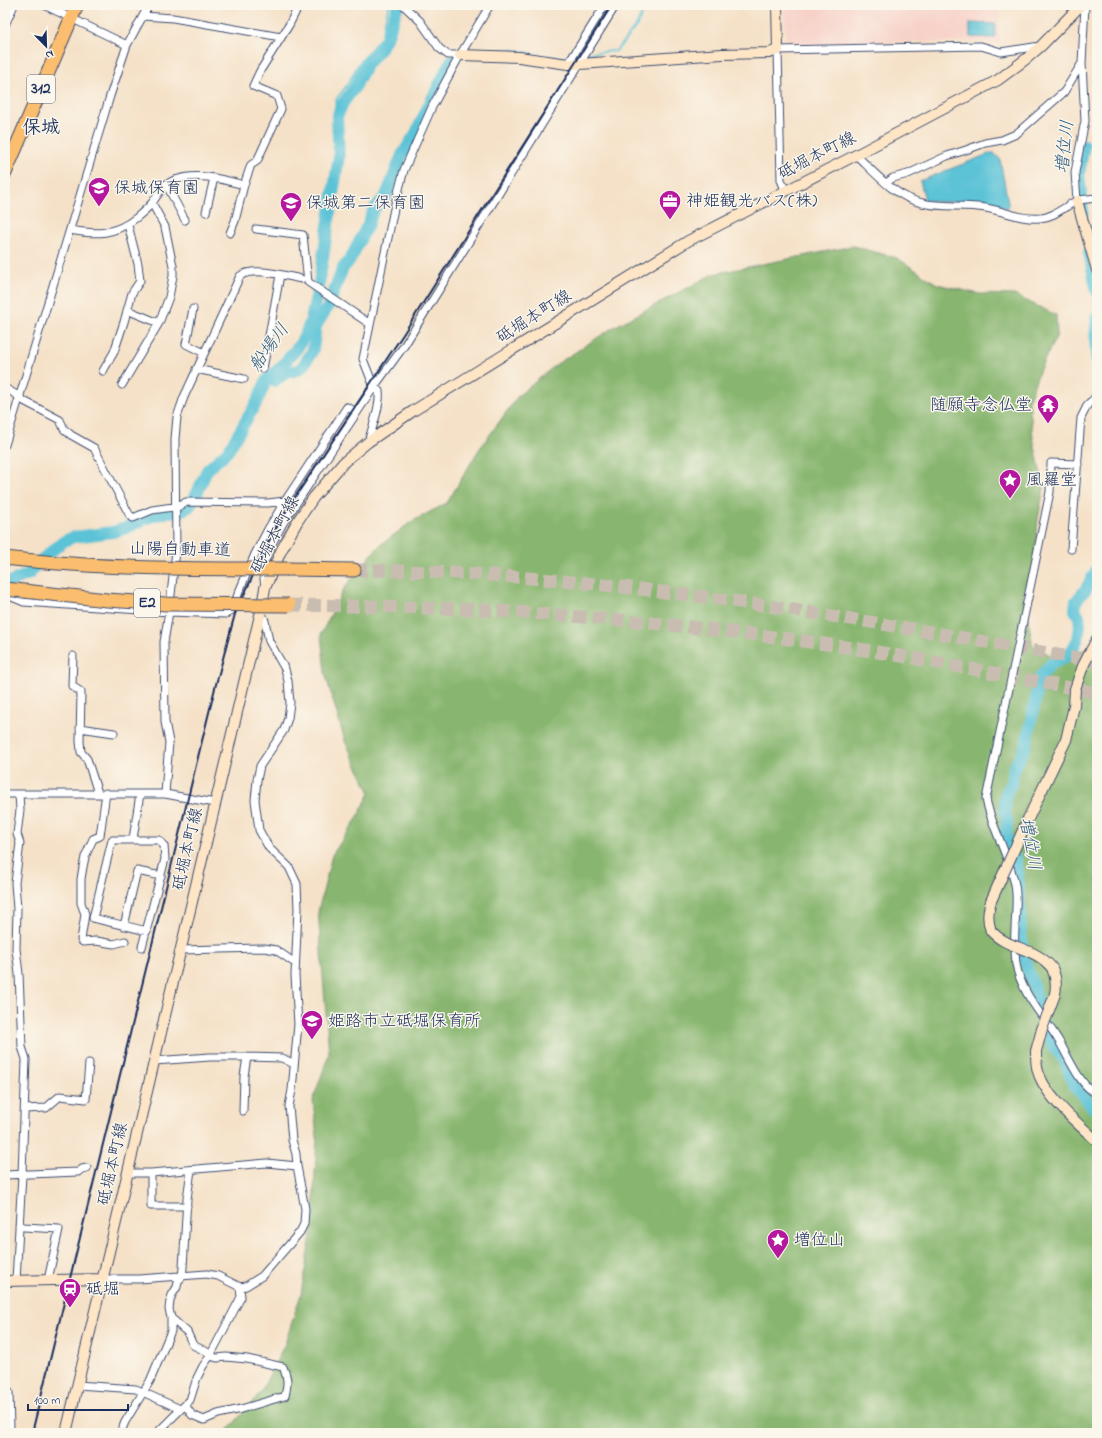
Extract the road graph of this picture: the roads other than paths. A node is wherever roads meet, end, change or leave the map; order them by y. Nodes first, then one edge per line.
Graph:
1 (14, 5) edge
2 (44, 5) edge
3 (77, 5) edge
4 (149, 5) edge
5 (299, 5) edge
6 (403, 5) edge
7 (490, 5) edge
8 (605, 5) edge
9 (616, 5) edge
10 (777, 5) edge
11 (1081, 5) edge
12 (1085, 5) edge
13 (143, 16) junction
14 (72, 18) junction
15 (5, 25) edge
16 (281, 37) junction
17 (127, 45) junction
18 (1041, 46) junction
19 (778, 50) junction
20 (460, 55) junction
21 (1082, 63) junction
22 (568, 64) junction
23 (580, 64) junction
24 (856, 155) junction
25 (5, 173) edge
26 (214, 178) junction
27 (886, 183) junction
28 (166, 184) junction
29 (244, 185) junction
30 (785, 190) junction
31 (1097, 198) edge
32 (1077, 201) junction
33 (152, 202) junction
34 (206, 212) dead end
35 (186, 220) dead end
36 (128, 225) junction
37 (256, 229) dead end
38 (70, 230) junction
39 (230, 233) dead end
40 (1097, 270) edge
41 (280, 275) junction
42 (304, 281) junction
43 (193, 309) dead end
44 (127, 310) junction
45 (159, 323) junction
46 (370, 324) junction
47 (204, 353) junction
48 (196, 369) junction
49 (263, 369) dead end
50 (103, 371) dead end
51 (244, 379) dead end
52 (122, 385) dead end
53 (374, 387) junction
54 (5, 388) edge
55 (1097, 393) edge
56 (20, 397) junction
57 (357, 412) junction
58 (368, 442) junction
59 (5, 445) edge
60 (1078, 464) junction
61 (285, 501) junction
62 (175, 506) junction
63 (1071, 549) dead end
64 (5, 558) edge
65 (354, 570) tunnel mouth
66 (265, 588) junction
67 (7, 592) edge
68 (289, 605) tunnel mouth
69 (261, 611) junction
70 (169, 612) junction
71 (1097, 638) edge
72 (73, 656) dead end
73 (80, 728) junction
74 (114, 733) dead end
75 (98, 793) junction
76 (5, 794) edge
77 (19, 794) junction
78 (106, 794) junction
79 (140, 794) junction
80 (165, 794) junction
81 (215, 803) junction
82 (132, 839) junction
83 (161, 876) junction
84 (124, 926) junction
85 (147, 931) junction
86 (125, 942) dead end
87 (142, 947) dead end
88 (180, 950) junction
89 (295, 963) junction
90 (247, 1057) junction
91 (154, 1061) junction
92 (89, 1063) dead end
93 (294, 1064) junction
94 (1097, 1093) edge
95 (25, 1109) junction
96 (243, 1111) dead end
97 (1097, 1141) edge
98 (297, 1166) junction
99 (87, 1168) dead end
100 (191, 1170) junction
101 (128, 1173) junction
102 (150, 1173) junction
103 (5, 1175) edge
104 (22, 1175) junction
105 (187, 1206) junction
106 (19, 1225) junction
107 (182, 1277) junction
108 (103, 1279) junction
109 (48, 1280) junction
110 (5, 1281) edge
111 (16, 1281) junction
112 (240, 1287) junction
113 (171, 1318) junction
114 (210, 1356) junction
115 (77, 1385) junction
116 (5, 1389) edge
117 (142, 1392) junction
118 (183, 1407) junction
119 (123, 1427) dead end
120 (10, 1428) dead end
121 (66, 1433) edge
122 (157, 1433) edge

1 - 15 street
2 - 14 street
3 - 14 highway, 312
4 - 13 street
5 - 16 street
6 - 20 street
7 - 20 street
8 - 22 street
9 - 23 street
10 - 19 main road
11 - 18 main road, 砥堀本町線
12 - 21 street
13 - 16 street
13 - 17 street
14 - 17 street
14 - 25 highway, 312
16 - 29 street
17 - 38 street
18 - 19 street
18 - 24 main road, 砥堀本町線
19 - 23 main road
19 - 30 street
20 - 22 main road
20 - 46 street
21 - 27 street
21 - 32 street
22 - 23 main road
23 - 53 street
24 - 27 street
24 - 30 main road, 砥堀本町線
26 - 28 street
26 - 29 street
26 - 34 street
27 - 32 street
28 - 33 street
28 - 35 street
29 - 39 street
30 - 58 main road, 砥堀本町線
31 - 32 street
32 - 40 main road
33 - 36 street
33 - 45 street
36 - 38 street
36 - 44 street
37 - 42 street
38 - 56 street
41 - 42 street
41 - 47 street
41 - 49 street
42 - 46 street
43 - 47 street
44 - 45 street
44 - 50 street
45 - 52 street
46 - 53 street
47 - 48 street
48 - 51 street
48 - 62 street
53 - 57 street
53 - 58 street
54 - 56 street
55 - 60 street
56 - 59 street
56 - 62 street
57 - 61 street
57 - 66 street
58 - 66 main road, 砥堀本町線
60 - 63 street
60 - 94 street
61 - 62 street
61 - 70 street
62 - 70 street
64 - 65 highway, 山陽自動車道 / E2, bridge
66 - 69 main road, 砥堀本町線
67 - 68 highway, E2, bridge
67 - 70 street
69 - 81 main road, 砥堀本町線
69 - 89 street
70 - 80 street
71 - 97 main road, bridge
72 - 73 street
73 - 74 street
73 - 75 street
75 - 77 street
75 - 78 street
76 - 77 street
77 - 95 street
78 - 79 street
78 - 86 street
79 - 80 street
79 - 82 street
80 - 81 street
81 - 88 main road, 砥堀本町線
82 - 83 street
82 - 84 street
83 - 84 street
83 - 85 street
84 - 85 street
85 - 87 street
88 - 89 street
88 - 91 main road, 砥堀本町線
89 - 93 street
90 - 91 street
90 - 93 street
90 - 96 street
91 - 101 main road, 砥堀本町線
92 - 95 street
93 - 98 street
95 - 104 street
98 - 100 street
98 - 112 street
99 - 104 street
100 - 102 street
100 - 105 street
101 - 102 street
101 - 108 main road, 砥堀本町線
102 - 105 street
103 - 104 street
104 - 106 street
105 - 107 street
106 - 109 street
106 - 111 street
107 - 108 street
107 - 112 street
107 - 113 street
108 - 109 main road
108 - 115 main road, 砥堀本町線
109 - 111 main road
110 - 111 main road
112 - 114 street
113 - 114 street
113 - 117 street
114 - 118 street
114 - 118 street
115 - 117 street
115 - 121 main road, 砥堀本町線
116 - 120 street
117 - 118 street
117 - 119 street
118 - 122 street

